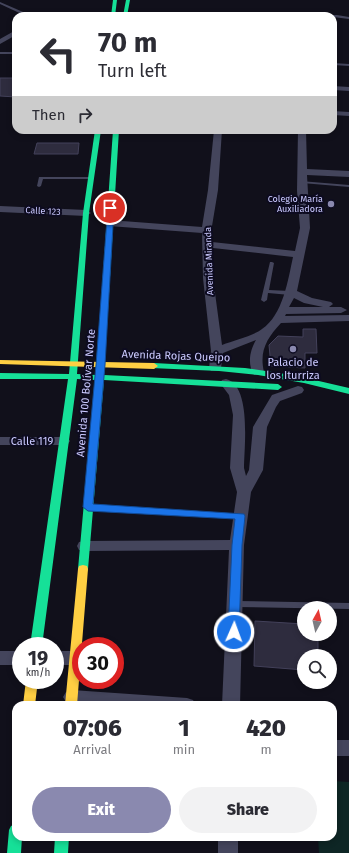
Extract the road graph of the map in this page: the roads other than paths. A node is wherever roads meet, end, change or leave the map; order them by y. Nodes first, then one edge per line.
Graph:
1 (115, 0) edge
2 (128, 0) edge
3 (0, 3) edge
4 (20, 12) edge
5 (114, 12) edge
6 (126, 12) edge
7 (337, 16) edge
8 (349, 18) edge
9 (12, 34) edge
10 (1, 40) edge
11 (0, 53) edge
12 (12, 53) edge
13 (337, 64) edge
14 (349, 65) edge
15 (337, 88) edge
16 (349, 89) edge
17 (337, 113) edge
18 (349, 114) edge
19 (97, 134) edge
20 (116, 134) edge
21 (218, 134) edge
22 (302, 134) edge
23 (349, 174) edge
24 (302, 177) junction
25 (91, 178) junction
26 (39, 186) dead end
27 (349, 186) edge
28 (0, 209) edge
29 (86, 213) junction
30 (109, 223) junction
31 (207, 230) junction
32 (207, 244) junction
33 (299, 255) junction
34 (272, 263) dead end
35 (266, 291) junction
36 (290, 292) junction
37 (264, 300) dead end
38 (349, 308) edge
39 (280, 316) junction
40 (349, 318) edge
41 (266, 332) junction
42 (217, 351) junction
43 (0, 362) edge
44 (74, 364) junction
45 (101, 365) junction
46 (215, 368) junction
47 (258, 372) junction
48 (0, 376) edge
49 (73, 376) junction
50 (99, 378) junction
51 (226, 382) junction
52 (301, 390) joint
53 (349, 390) edge
54 (0, 441) edge
55 (63, 441) junction
56 (244, 492) junction
57 (88, 507) junction
58 (240, 516) junction
59 (237, 545) junction
60 (84, 546) junction
61 (235, 604) junction
62 (349, 606) edge
63 (37, 637) edge
64 (76, 637) edge
65 (0, 658) edge
66 (12, 658) edge
67 (72, 687) edge
68 (31, 689) edge
69 (29, 701) edge
70 (71, 701) edge
71 (231, 701) edge
72 (337, 748) edge
73 (349, 748) edge
74 (62, 841) edge
75 (228, 841) edge
76 (60, 853) edge
77 (228, 853) edge

1 - 5 main road
2 - 6 main road
3 - 4 lane
7 - 8 lane
9 - 10 street
11 - 12 lane
13 - 14 lane
15 - 16 street
17 - 18 street
19 - 25 main road, Avenida 100 Bolívar Norte
20 - 30 main road, Avenida 100 Bolívar Norte
21 - 31 street, Avenida Miranda
22 - 24 street
23 - 24 street
24 - 27 lane
24 - 33 street
25 - 26 lane
25 - 29 main road, Avenida 100 Bolívar Norte
28 - 29 street, Calle 123
29 - 44 main road, Avenida 100 Bolívar Norte
30 - 31 street
30 - 45 main road, Avenida 100 Bolívar Norte
31 - 32 street, Avenida Miranda
32 - 33 street
32 - 42 street, Avenida Miranda
33 - 36 street
34 - 35 lane
35 - 36 lane
35 - 37 lane
36 - 38 street
36 - 39 street
38 - 39 street
39 - 40 street
39 - 41 street
41 - 42 street
41 - 47 street
42 - 46 street, Avenida Miranda
43 - 44 main road, Avenida Rojas Queipo
44 - 45 main road, Avenida Rojas Queipo
44 - 49 main road, Avenida 100 Bolívar Norte
45 - 46 main road, Avenida Rojas Queipo
45 - 50 main road, Avenida 100 Bolívar Norte
46 - 47 main road, Avenida Rojas Queipo
47 - 53 main road, Avenida Rojas Queipo
48 - 49 main road
49 - 50 main road
49 - 55 main road, Avenida 100 Bolívar Norte
50 - 51 main road
50 - 57 main road, Avenida 100 Bolívar Norte
51 - 52 main road
51 - 56 street
52 - 56 street
54 - 55 street, Calle 119
55 - 63 main road, Avenida 100 Bolívar Norte
56 - 58 street
57 - 58 lane
57 - 60 main road, Avenida 100 Bolívar Norte
58 - 59 street
59 - 60 street
59 - 61 street
60 - 64 main road, Avenida 100 Bolívar Norte
61 - 62 lane
61 - 71 street
65 - 66 street
67 - 70 main road, Avenida 100 Bolívar Norte
68 - 69 main road
72 - 73 street
74 - 76 main road
75 - 77 street

